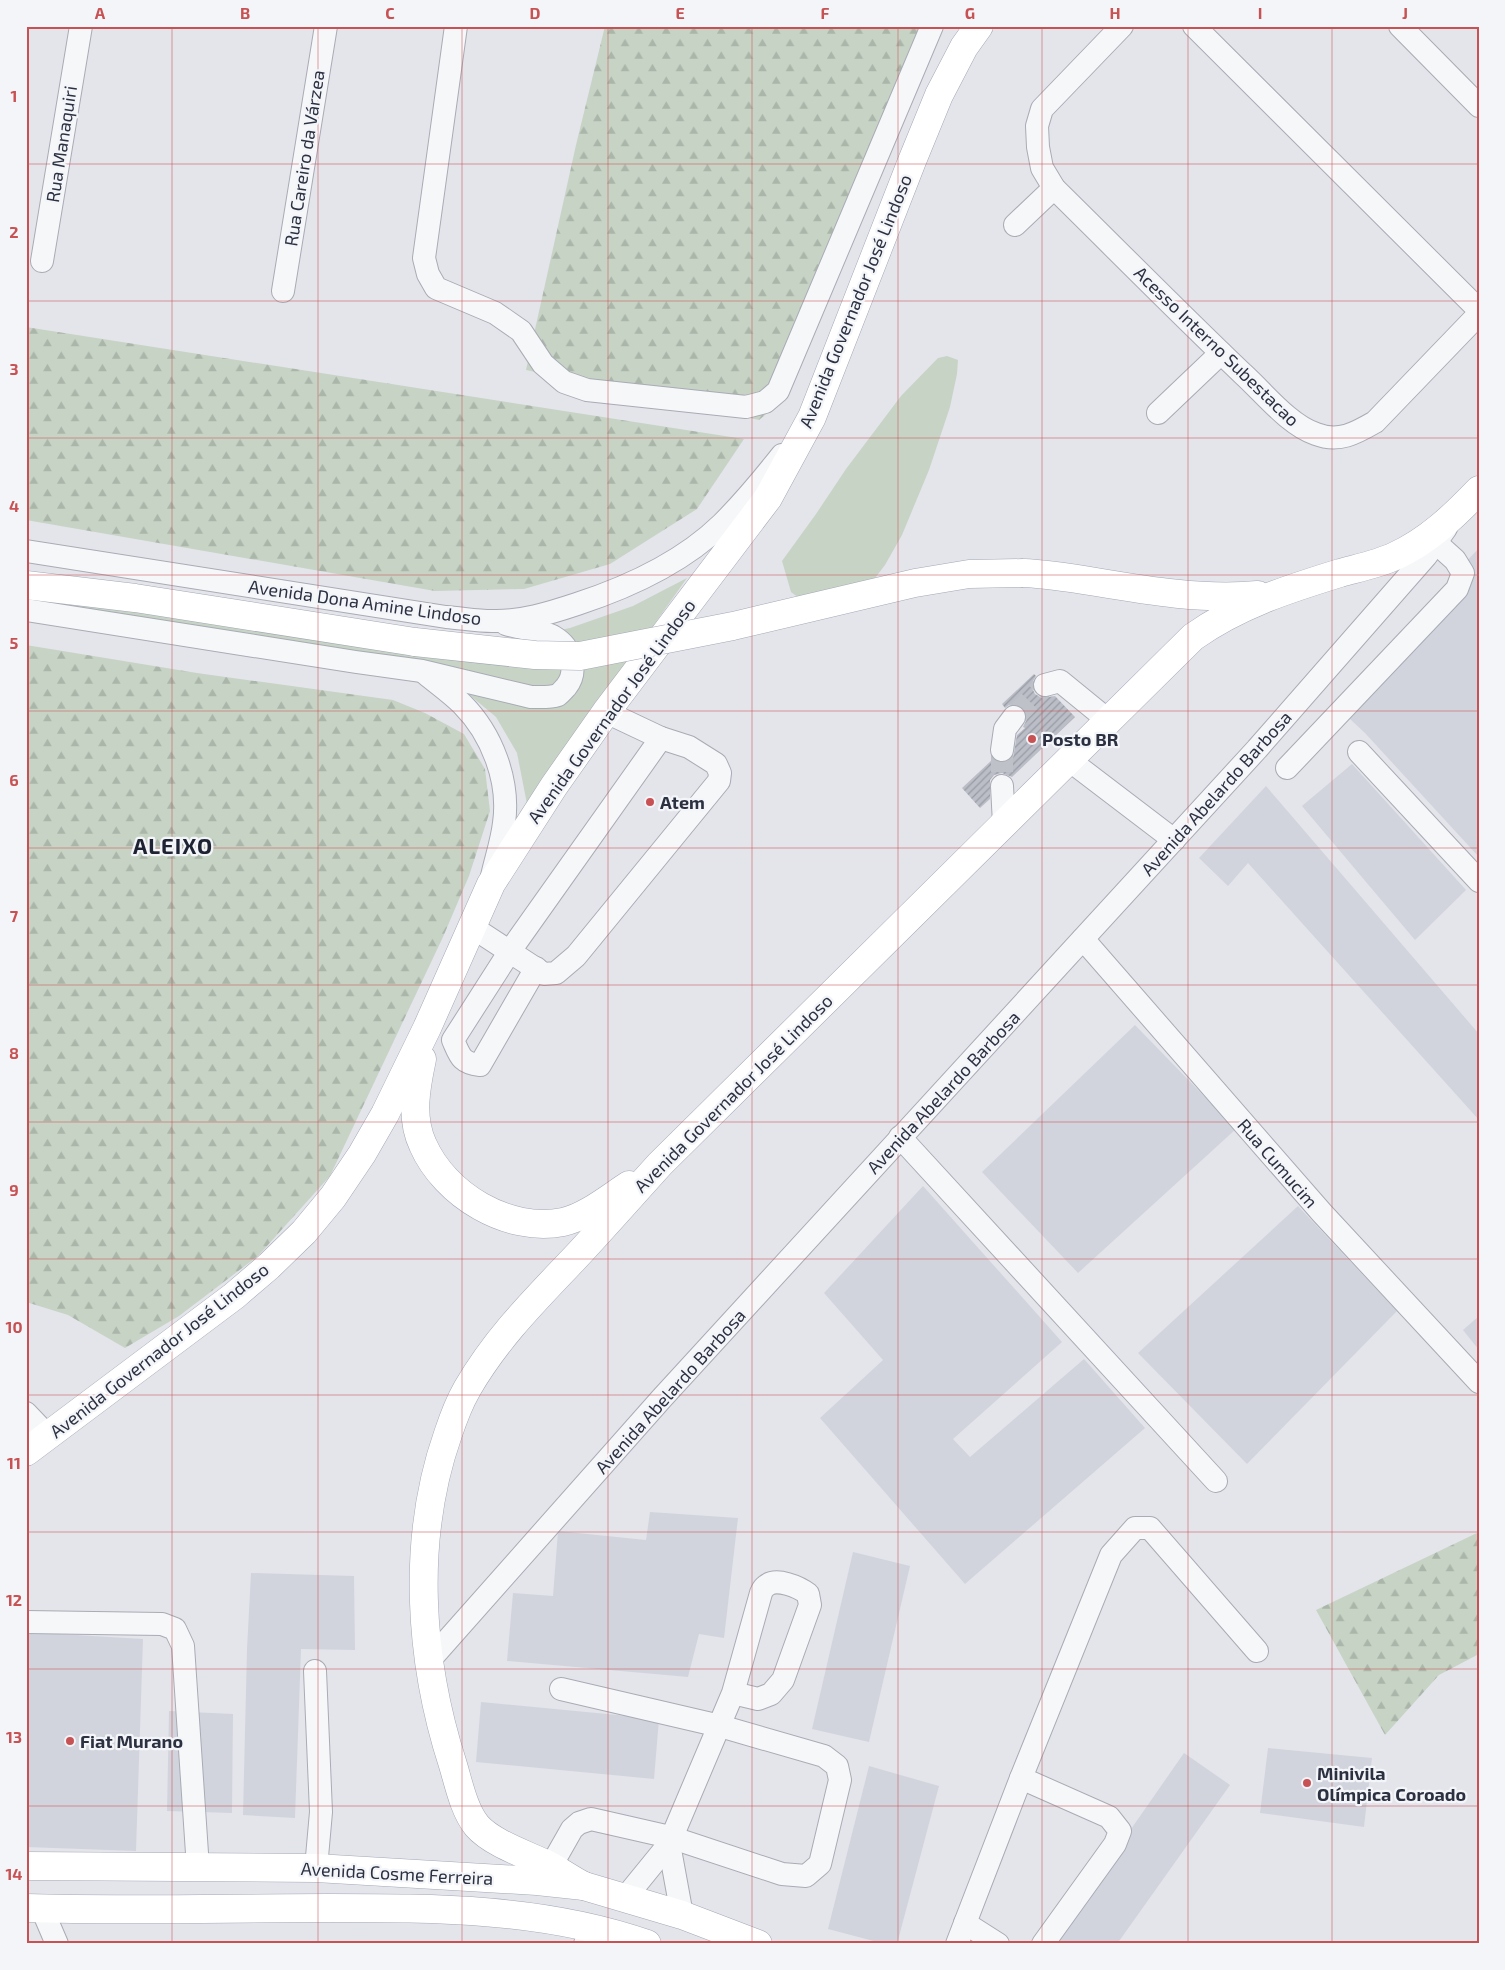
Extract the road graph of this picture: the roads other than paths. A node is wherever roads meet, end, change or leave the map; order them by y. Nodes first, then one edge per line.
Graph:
1 (80, 26) edge
2 (326, 26) edge
3 (456, 26) edge
4 (932, 26) edge
5 (979, 26) edge
6 (1122, 26) edge
7 (1194, 26) edge
8 (1400, 26) edge
9 (1479, 106) edge
10 (1054, 188) junction
11 (1015, 225) dead end
12 (42, 261) dead end
13 (283, 291) dead end
14 (1479, 312) edge
15 (1221, 353) junction
16 (1158, 413) dead end
17 (812, 417) junction
18 (1469, 507) edge
19 (1435, 542) junction
20 (26, 551) edge
21 (26, 585) edge
22 (1277, 593) junction
23 (26, 610) edge
24 (493, 621) junction
25 (422, 671) junction
26 (1045, 685) dead end
27 (606, 712) junction
28 (1014, 717) tunnel mouth
29 (1109, 721) junction
30 (661, 738) junction
31 (1002, 750) tunnel mouth
32 (1359, 752) dead end
33 (1069, 760) junction
34 (1287, 768) dead end
35 (1002, 786) tunnel mouth
36 (1004, 824) junction
37 (1174, 840) junction
38 (1479, 881) edge
39 (491, 884) junction
40 (472, 928) junction
41 (1083, 939) junction
42 (510, 951) junction
43 (536, 968) junction
44 (427, 1028) junction
45 (900, 1138) junction
46 (660, 1164) junction
47 (1479, 1382) edge
48 (26, 1413) edge
49 (48, 1436) junction
50 (26, 1452) edge
51 (1216, 1481) dead end
52 (26, 1622) edge
53 (1257, 1651) dead end
54 (428, 1662) junction
55 (315, 1671) dead end
56 (561, 1689) dead end
57 (733, 1693) junction
58 (720, 1726) junction
59 (1021, 1778) junction
60 (669, 1840) junction
61 (26, 1866) edge
62 (551, 1866) junction
63 (198, 1868) junction
64 (316, 1868) junction
65 (584, 1886) junction
66 (625, 1898) junction
67 (34, 1909) edge
68 (682, 1915) junction
69 (965, 1922) junction
70 (588, 1935) edge
71 (57, 1944) edge
72 (647, 1944) edge
73 (758, 1944) edge
74 (957, 1944) edge
75 (998, 1944) edge
76 (1044, 1944) edge

1 - 12 street, Rua Manaquiri
2 - 13 street, Rua Careiro da Várzea
3 - 4 street
5 - 17 main road, Avenida Governador José Lindoso
6 - 10 street, Acesso Interno Subestacao
7 - 14 street, Acesso Interno Subestacao
8 - 9 street
10 - 11 street
10 - 15 street, Acesso Interno Subestacao
14 - 15 street, Acesso Interno Subestacao
15 - 16 street
17 - 24 street, Avenida Dona Amine Lindoso
17 - 27 main road, Avenida Governador José Lindoso
18 - 19 street, Avenida Abelardo Barbosa
18 - 22 main road, Avenida Governador José Lindoso
19 - 34 street
19 - 37 street, Avenida Abelardo Barbosa
20 - 24 street, Avenida Dona Amine Lindoso
21 - 22 main road, bridge
22 - 29 main road, Avenida Governador José Lindoso
23 - 25 street
24 - 25 street
25 - 39 street
26 - 29 street
27 - 30 street
27 - 39 main road, Avenida Governador José Lindoso
28 - 31 street
29 - 33 main road, Avenida Governador José Lindoso
30 - 42 street
30 - 43 street
32 - 38 street
33 - 36 main road, Avenida Governador José Lindoso
33 - 37 street
35 - 36 street
36 - 46 main road, Avenida Governador José Lindoso
37 - 41 street, Avenida Abelardo Barbosa
39 - 40 main road, Avenida Governador José Lindoso
40 - 42 street
40 - 44 main road, Avenida Governador José Lindoso
41 - 45 street, Avenida Abelardo Barbosa
41 - 47 street, Rua Cumucim
42 - 43 street
42 - 43 street
44 - 46 main road
44 - 49 main road, Avenida Governador José Lindoso
45 - 51 street
45 - 54 street, Avenida Abelardo Barbosa
46 - 54 main road, Avenida Governador José Lindoso
48 - 49 street
49 - 50 main road, Avenida Governador José Lindoso
52 - 63 street
53 - 59 street
54 - 62 main road, Avenida Governador José Lindoso
55 - 64 street
56 - 58 street
57 - 57 street
57 - 58 street
58 - 60 street
58 - 60 street
59 - 69 street
59 - 76 street
60 - 62 street
60 - 66 street
60 - 68 street
61 - 63 main road, Avenida Cosme Ferreira
62 - 65 main road, Avenida Governador José Lindoso
63 - 64 main road, Avenida Cosme Ferreira
64 - 65 main road, Avenida Cosme Ferreira
65 - 66 main road, Avenida Cosme Ferreira
66 - 68 main road, Avenida Cosme Ferreira
67 - 70 main road, Avenida Cosme Ferreira
67 - 71 street
68 - 73 main road, Avenida Cosme Ferreira
69 - 74 street
69 - 75 street
70 - 72 main road, Avenida Cosme Ferreira

